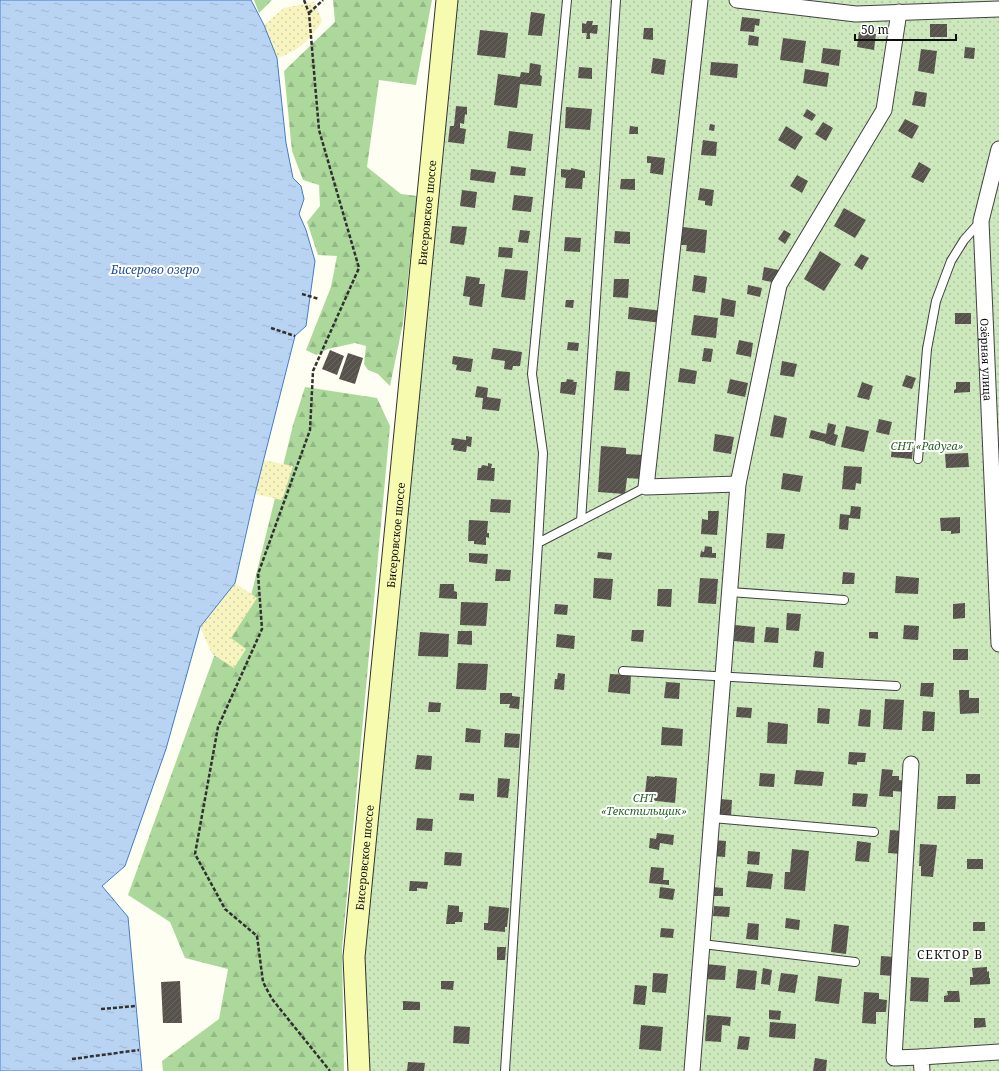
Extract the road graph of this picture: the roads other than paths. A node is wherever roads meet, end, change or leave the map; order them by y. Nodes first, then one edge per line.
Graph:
1 (447, 0) edge
2 (567, 0) edge
3 (616, 0) edge
4 (700, 0) edge
5 (737, 0) edge
6 (817, 4) edge
7 (999, 9) edge
8 (899, 12) junction
9 (999, 149) edge
10 (981, 221) junction
11 (918, 460) dead end
12 (738, 484) junction
13 (646, 487) junction
14 (582, 521) junction
15 (538, 543) junction
16 (730, 592) junction
17 (844, 600) dead end
18 (999, 644) edge
19 (623, 671) dead end
20 (723, 676) junction
21 (896, 686) dead end
22 (911, 764) dead end
23 (712, 818) junction
24 (874, 832) dead end
25 (702, 944) junction
26 (855, 962) dead end
27 (999, 1052) edge
28 (922, 1064) edge
29 (359, 1071) edge
30 (505, 1071) edge
31 (692, 1071) edge

1 - 29 main road, Бисеровское шоссе
2 - 15 lane
3 - 14 lane
4 - 13 street
5 - 6 street
6 - 8 street
7 - 8 street
8 - 12 street
9 - 10 street, Озёрная улица
10 - 11 lane
10 - 18 street, Озёрная улица
12 - 13 street
12 - 16 street
13 - 14 lane
14 - 15 lane
15 - 30 lane
16 - 17 lane
16 - 20 street
19 - 20 lane
20 - 21 lane
20 - 23 street
22 - 28 street
23 - 24 lane
23 - 25 street
25 - 26 lane
25 - 31 street
27 - 28 street

